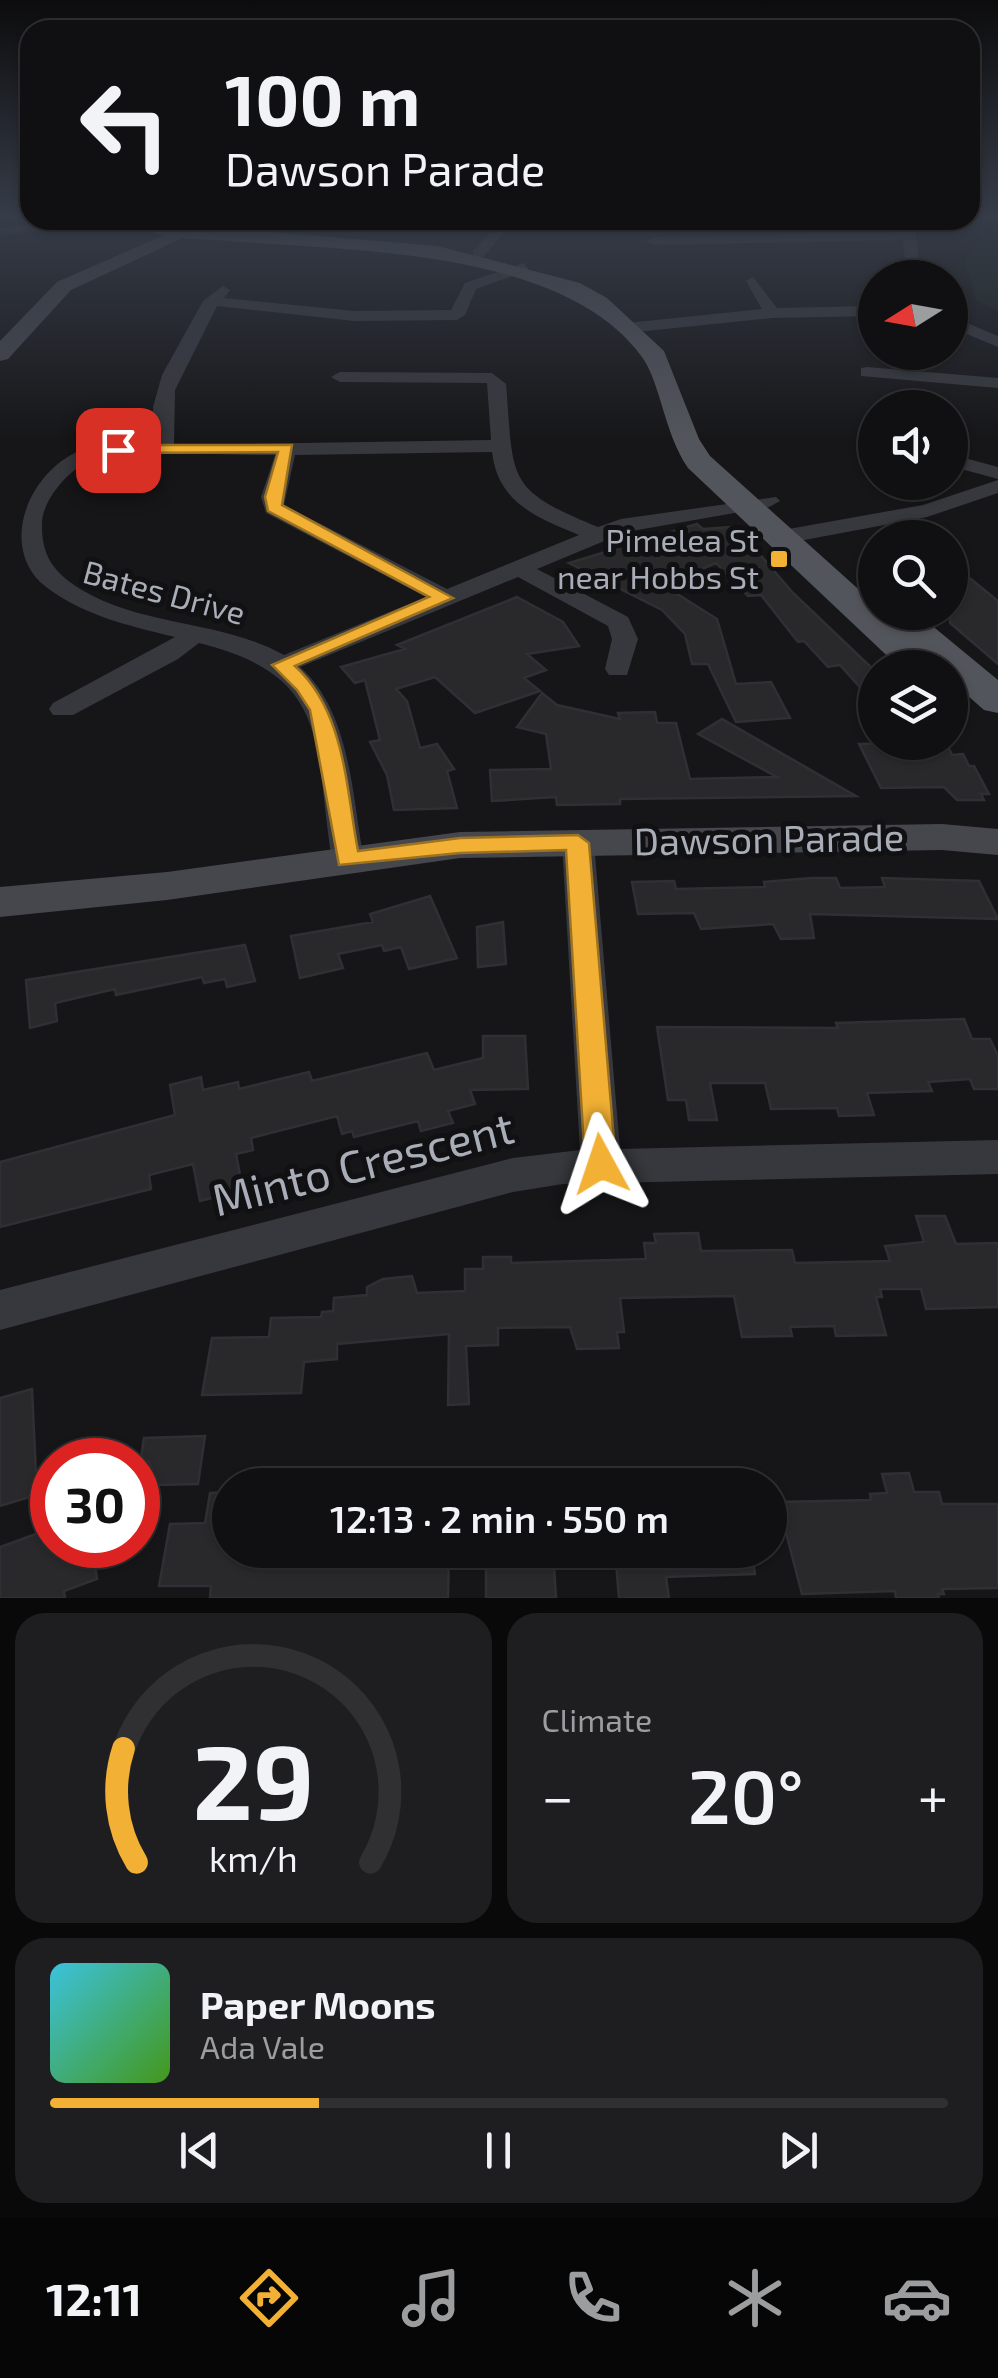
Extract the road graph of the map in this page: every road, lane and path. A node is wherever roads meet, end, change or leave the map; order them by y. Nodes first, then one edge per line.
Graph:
1 (59, 292) edge
2 (221, 292) edge
3 (468, 292) edge
4 (578, 292) edge
5 (759, 292) edge
6 (211, 301) junction
7 (858, 311) edge
8 (772, 313) junction
9 (636, 327) junction
10 (968, 330) edge
11 (998, 342) edge
12 (0, 354) edge
13 (866, 372) dead end
14 (340, 377) dead end
15 (998, 383) edge
16 (500, 446) junction
17 (287, 448) junction
18 (164, 449) junction
19 (968, 465) edge
20 (998, 473) edge
21 (998, 486) edge
22 (758, 503) junction
23 (274, 508) junction
24 (245, 512) dead end
25 (597, 535) junction
26 (794, 535) junction
27 (519, 568) junction
28 (858, 582) edge
29 (444, 598) junction
30 (915, 630) edge
31 (196, 634) junction
32 (906, 650) edge
33 (282, 665) junction
34 (618, 670) dead end
35 (998, 701) edge
36 (968, 706) edge
37 (63, 708) dead end
38 (998, 729) edge
39 (998, 827) edge
40 (942, 837) junction
41 (998, 842) edge
42 (578, 843) junction
43 (348, 860) junction
44 (0, 902) edge
45 (998, 1157) edge
46 (601, 1164) junction
47 (0, 1310) edge

1 - 12 street
2 - 6 street
3 - 6 street
4 - 9 main road
5 - 8 street
6 - 18 street
7 - 8 street
8 - 9 street
9 - 22 main road
10 - 11 street
13 - 15 street
14 - 16 street
16 - 17 street, Bates Drive
16 - 25 street
17 - 18 street, Bates Drive
17 - 23 street
18 - 31 street, Bates Drive
19 - 20 street
21 - 26 street
22 - 25 street
22 - 26 main road
23 - 24 street
23 - 29 street
25 - 27 street
26 - 28 main road
26 - 32 main road
27 - 29 street
27 - 34 street
29 - 33 street
30 - 35 main road
31 - 33 street, Bates Drive
31 - 37 street
33 - 43 street, Bates Drive
36 - 38 main road
39 - 40 street, Dawson Parade
40 - 41 street, Dawson Parade
40 - 42 street, Dawson Parade
42 - 43 street, Dawson Parade
42 - 46 street
43 - 44 street, Dawson Parade
45 - 46 street, Minto Crescent
46 - 47 street, Minto Crescent

